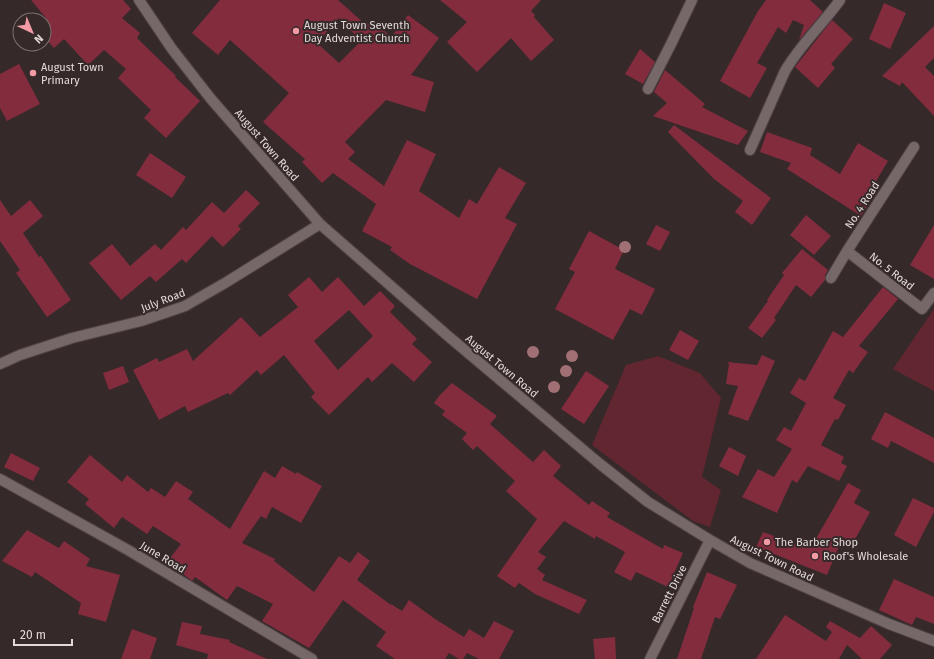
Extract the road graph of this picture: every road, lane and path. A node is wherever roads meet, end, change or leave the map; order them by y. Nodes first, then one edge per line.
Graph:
1 (139, 0) edge
2 (692, 0) edge
3 (840, 0) edge
4 (648, 88) dead end
5 (914, 147) dead end
6 (750, 150) dead end
7 (320, 224) junction
8 (847, 251) junction
9 (831, 278) dead end
10 (934, 293) edge
11 (0, 364) edge
12 (0, 479) edge
13 (710, 540) junction
14 (934, 641) edge
15 (312, 659) edge
16 (650, 659) edge

1 - 7 street, August Town Road
2 - 4 street
3 - 6 street
5 - 8 street, No. 4 Road
7 - 11 street, July Road
7 - 13 street, August Town Road
8 - 9 street, No. 4 Road
8 - 10 street, No. 5 Road
12 - 15 street, June Road
13 - 14 street, August Town Road
13 - 16 street, Barrett Drive

